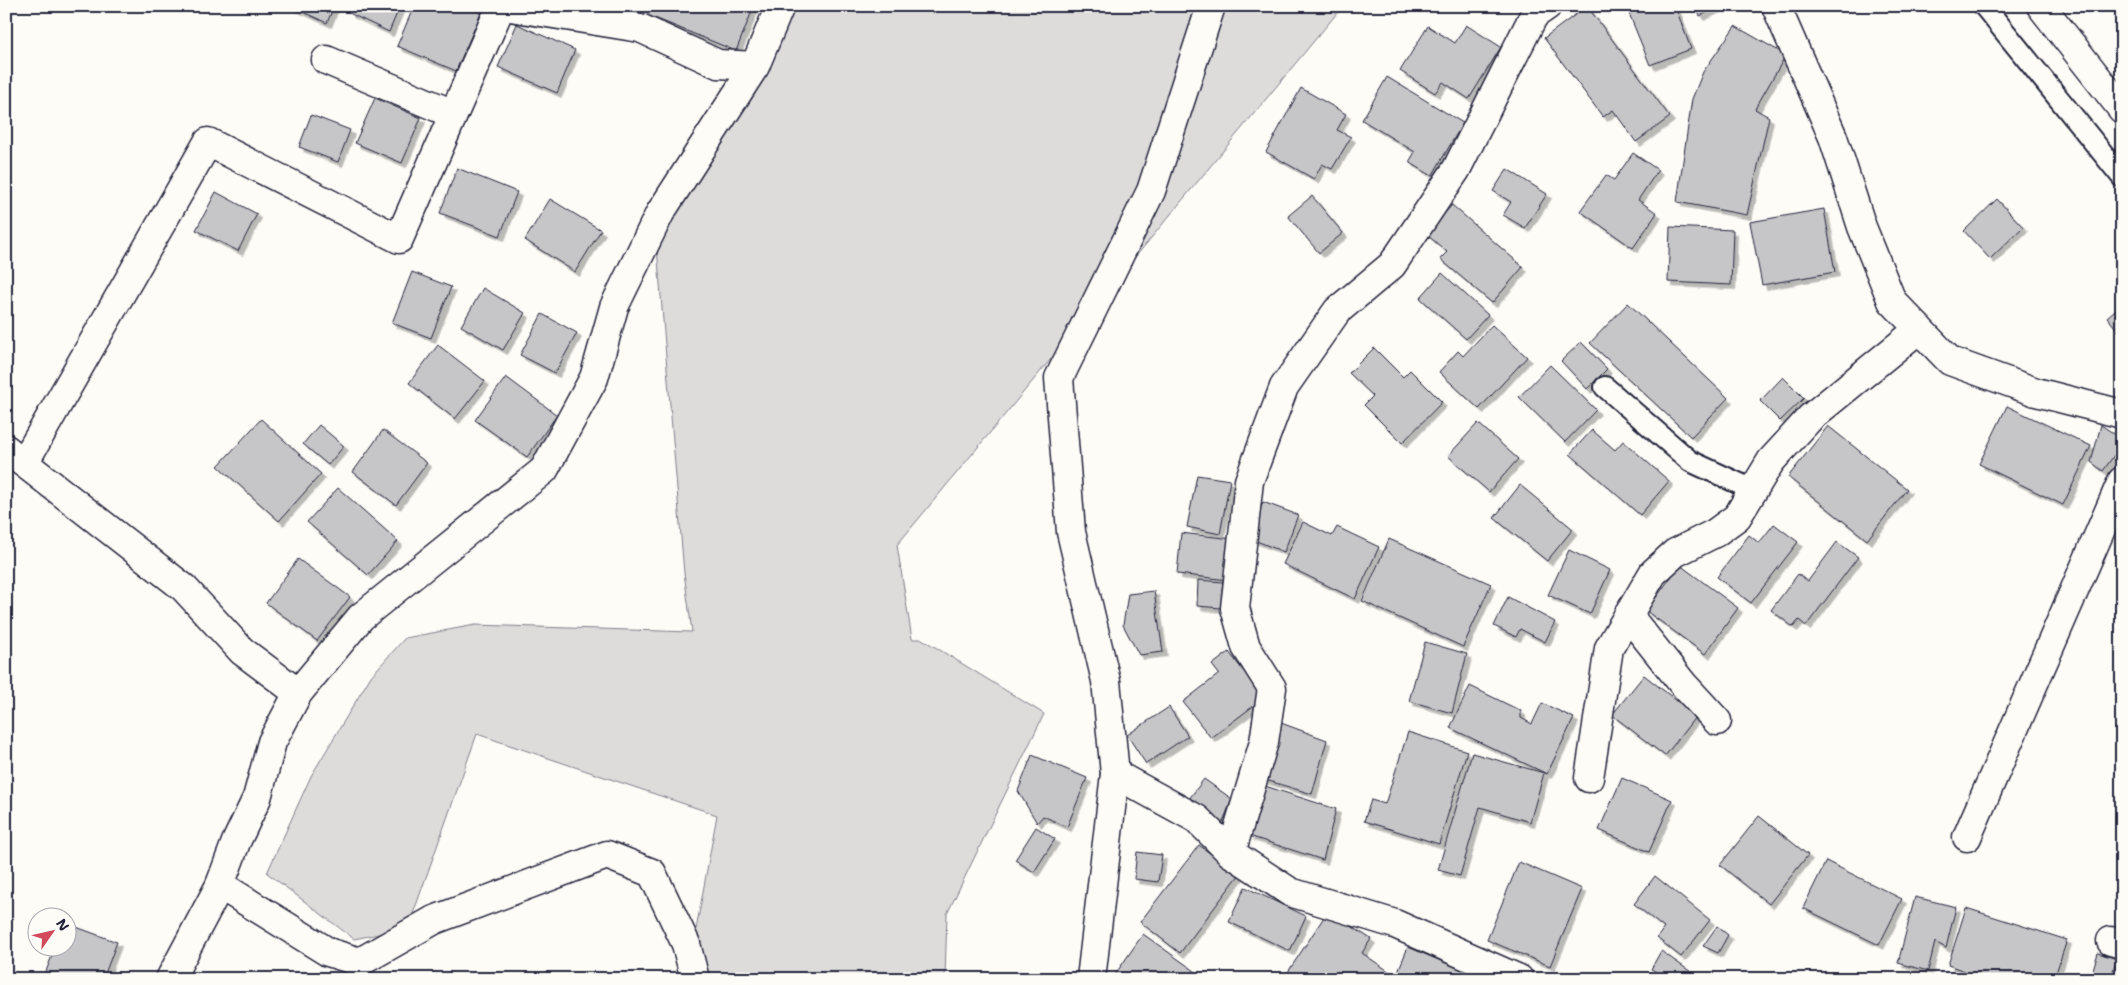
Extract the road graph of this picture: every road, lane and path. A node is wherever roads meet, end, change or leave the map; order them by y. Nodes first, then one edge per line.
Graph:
1 (503, 6) edge
2 (780, 6) edge
3 (1211, 6) edge
4 (1547, 6) edge
5 (1776, 6) edge
6 (1984, 6) edge
7 (2041, 6) edge
8 (326, 60) dead end
9 (754, 66) junction
10 (2122, 109) edge
11 (454, 114) junction
12 (2122, 177) edge
13 (1919, 329) junction
14 (1605, 387) dead end
15 (2122, 414) edge
16 (15, 456) edge
17 (2122, 481) edge
18 (1753, 490) junction
19 (1628, 615) junction
20 (298, 693) junction
21 (1717, 721) dead end
22 (1115, 774) junction
23 (1589, 778) dead end
24 (1967, 837) dead end
25 (1231, 853) junction
26 (220, 885) junction
27 (170, 979) edge
28 (695, 979) edge
29 (1091, 979) edge
30 (1519, 979) edge

1 - 9 street
1 - 11 street
2 - 9 street
3 - 22 street
4 - 25 street
5 - 13 street
6 - 12 lane
7 - 10 street
8 - 11 street
9 - 20 street
11 - 16 street
13 - 15 street
13 - 18 street
14 - 18 lane
16 - 20 street
17 - 24 street
18 - 19 street
19 - 21 street
19 - 23 street
20 - 26 street
22 - 25 street
22 - 29 street
25 - 30 street
26 - 27 street
26 - 28 street

